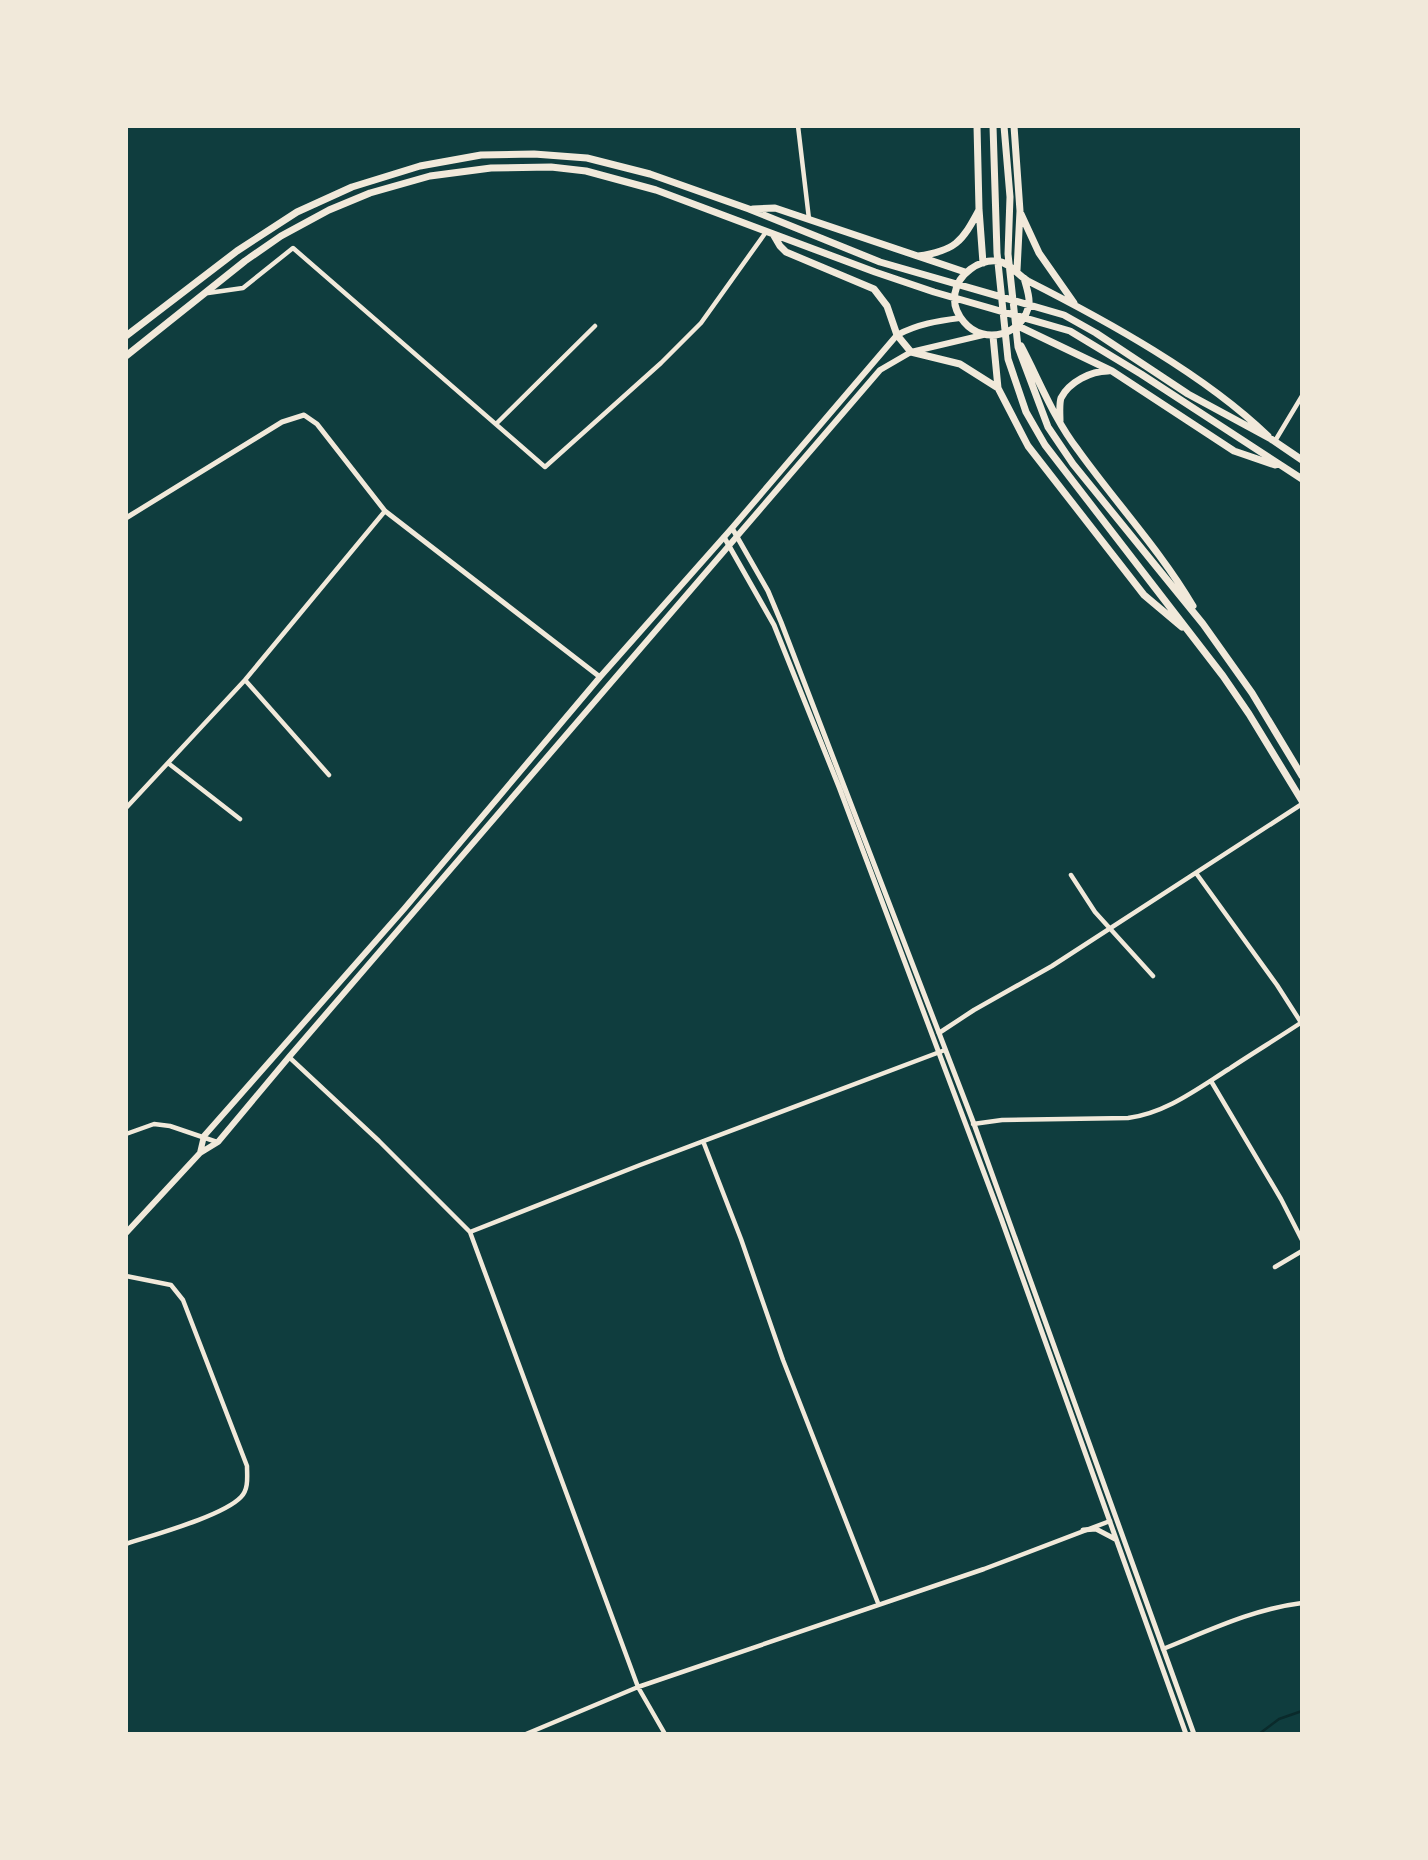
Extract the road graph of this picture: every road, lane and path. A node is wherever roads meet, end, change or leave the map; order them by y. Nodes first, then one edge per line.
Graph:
1 (797, 126) edge
2 (978, 126) edge
3 (993, 126) edge
4 (1004, 126) edge
5 (1013, 126) edge
6 (749, 209) junction
7 (979, 209) junction
8 (1020, 211) junction
9 (809, 220) junction
10 (770, 232) junction
11 (915, 256) junction
12 (984, 263) junction
13 (1017, 270) junction
14 (965, 272) junction
15 (1024, 278) junction
16 (206, 293) junction
17 (1074, 304) junction
18 (960, 318) junction
19 (595, 326) dead end
20 (1015, 328) junction
21 (897, 335) junction
22 (983, 335) junction
23 (126, 336) edge
24 (993, 336) junction
25 (911, 352) junction
26 (126, 356) edge
27 (1112, 371) junction
28 (998, 388) junction
29 (1302, 396) edge
30 (1059, 421) junction
31 (496, 424) junction
32 (1273, 440) junction
33 (1302, 460) edge
34 (1289, 470) junction
35 (1302, 479) edge
36 (385, 511) junction
37 (126, 517) edge
38 (732, 528) junction
39 (724, 537) junction
40 (738, 538) junction
41 (729, 546) junction
42 (1203, 624) junction
43 (1194, 637) junction
44 (600, 677) junction
45 (245, 680) junction
46 (168, 763) junction
47 (329, 775) dead end
48 (1302, 776) edge
49 (1302, 803) edge
50 (126, 808) edge
51 (240, 819) dead end
52 (1196, 873) junction
53 (1071, 875) dead end
54 (1111, 927) junction
55 (1153, 976) dead end
56 (1302, 1023) edge
57 (939, 1033) junction
58 (932, 1036) junction
59 (945, 1050) junction
60 (938, 1053) junction
61 (289, 1057) junction
62 (1211, 1081) junction
63 (974, 1124) junction
64 (967, 1126) junction
65 (126, 1134) edge
66 (204, 1136) junction
67 (218, 1142) junction
68 (703, 1142) junction
69 (200, 1153) junction
70 (470, 1232) junction
71 (126, 1233) edge
72 (1302, 1240) edge
73 (1302, 1251) edge
74 (1275, 1267) dead end
75 (126, 1276) edge
76 (1117, 1518) junction
77 (1109, 1521) junction
78 (1083, 1530) junction
79 (1115, 1539) junction
80 (126, 1544) edge
81 (1302, 1603) edge
82 (878, 1604) junction
83 (1163, 1649) junction
84 (638, 1688) junction
85 (526, 1734) edge
86 (665, 1734) edge
87 (1186, 1734) edge
88 (1194, 1734) edge

1 - 9 street
2 - 7 main road
3 - 43 main road
4 - 42 main road
5 - 8 main road
6 - 9 main road
6 - 23 main road
6 - 32 main road
7 - 11 main road
7 - 12 main road
8 - 13 main road
8 - 17 main road
9 - 11 main road
10 - 16 main road
10 - 21 main road
10 - 31 street
10 - 34 main road
11 - 14 main road
12 - 13 main road
12 - 14 main road
13 - 15 main road
14 - 18 main road
15 - 17 main road
15 - 20 main road
16 - 26 main road
16 - 31 street
17 - 32 main road
18 - 21 main road
18 - 22 main road
19 - 31 street
20 - 24 main road
20 - 27 main road
20 - 30 main road
21 - 25 main road
21 - 38 main road
22 - 24 main road
22 - 25 main road
24 - 28 main road
25 - 28 main road
25 - 40 main road
27 - 30 main road
27 - 34 main road
28 - 43 main road
29 - 32 street
30 - 42 main road
32 - 33 main road
34 - 35 main road
36 - 37 street
36 - 44 street
36 - 45 street
38 - 39 main road
38 - 40 street
39 - 41 street
39 - 44 main road
40 - 41 main road
40 - 57 street
41 - 58 street
41 - 61 main road
42 - 48 main road
43 - 49 main road
44 - 66 main road
45 - 46 street
45 - 47 street
46 - 50 street
46 - 51 street
49 - 52 street
52 - 54 street
52 - 56 street
53 - 54 street
54 - 55 street
54 - 57 street
56 - 62 street
57 - 58 street
57 - 59 street
58 - 60 street
59 - 60 street
59 - 63 street
60 - 64 street
60 - 68 street
61 - 67 main road
61 - 70 street
62 - 63 street
62 - 72 street
63 - 64 street
63 - 76 street
64 - 77 street
65 - 66 street
66 - 67 street
66 - 69 main road
67 - 69 main road
68 - 70 street
68 - 82 street
69 - 71 main road
70 - 84 street
73 - 74 street
75 - 80 street
76 - 77 street
76 - 83 street
77 - 78 street
77 - 79 street
78 - 79 street
78 - 82 street
79 - 87 street
81 - 83 street
82 - 84 street
83 - 88 street
84 - 85 street
84 - 86 street

